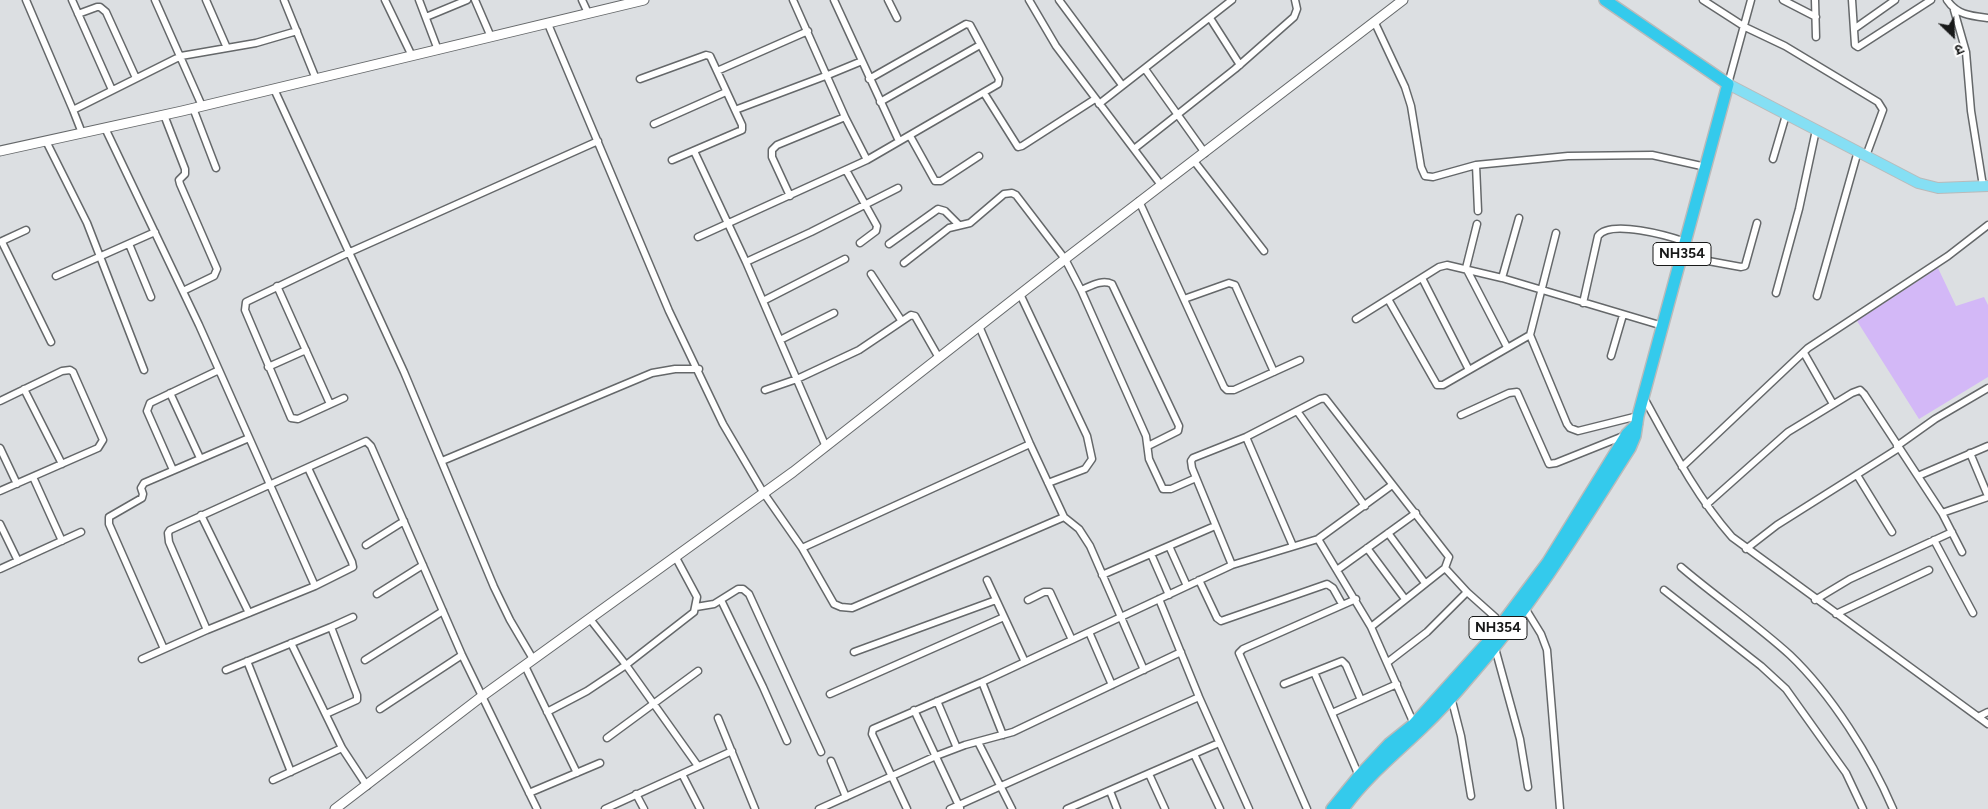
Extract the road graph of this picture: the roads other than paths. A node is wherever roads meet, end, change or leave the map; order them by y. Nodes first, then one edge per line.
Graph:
1 (26, 0) edge
2 (72, 0) edge
3 (155, 0) edge
4 (206, 0) edge
5 (284, 0) edge
6 (385, 0) edge
7 (419, 0) edge
8 (467, 0) edge
9 (475, 0) edge
10 (582, 0) edge
11 (644, 0) edge
12 (793, 0) edge
13 (834, 0) edge
14 (888, 0) edge
15 (1029, 0) edge
16 (1059, 0) edge
17 (1232, 0) edge
18 (1295, 0) edge
19 (1403, 0) edge
20 (1605, 0) edge
21 (1703, 0) edge
22 (1751, 0) edge
23 (1783, 0) edge
24 (1815, 0) edge
25 (1852, 0) edge
26 (1895, 0) edge
27 (1931, 0) edge
28 (1947, 0) edge
29 (1889, 2) edge
30 (1954, 10) junction
31 (78, 14) junction
32 (588, 14) junction
33 (1816, 17) junction
34 (426, 18) junction
35 (897, 18) dead end
36 (1210, 18) junction
37 (1988, 18) edge
38 (1375, 23) junction
39 (548, 24) junction
40 (1745, 27) junction
41 (1854, 28) junction
42 (297, 31) junction
43 (808, 31) junction
44 (491, 37) junction
45 (1816, 37) dead end
46 (980, 44) junction
47 (227, 48) junction
48 (438, 50) junction
49 (181, 56) junction
50 (412, 56) junction
51 (862, 60) junction
52 (1240, 65) junction
53 (1145, 69) junction
54 (717, 71) junction
55 (828, 76) junction
56 (136, 78) junction
57 (640, 78) dead end
58 (869, 78) junction
59 (316, 79) junction
60 (1728, 84) junction
61 (1122, 85) junction
62 (274, 89) junction
63 (112, 90) junction
64 (726, 92) junction
65 (984, 93) junction
66 (1097, 101) junction
67 (880, 102) junction
68 (198, 107) junction
69 (73, 110) junction
70 (735, 110) junction
71 (1178, 114) junction
72 (1786, 114) junction
73 (164, 115) junction
74 (845, 117) junction
75 (654, 124) dead end
76 (105, 128) junction
77 (1816, 130) junction
78 (82, 133) junction
79 (910, 136) junction
80 (46, 141) junction
81 (598, 141) junction
82 (899, 142) junction
83 (1134, 149) junction
84 (0, 151) edge
85 (694, 151) junction
86 (1205, 153) junction
87 (1862, 154) junction
88 (978, 156) dead end
89 (1773, 159) dead end
90 (672, 160) dead end
91 (868, 160) junction
92 (1194, 161) junction
93 (1476, 165) junction
94 (1706, 167) junction
95 (216, 168) dead end
96 (846, 170) junction
97 (1161, 184) junction
98 (1985, 186) edge
99 (898, 188) dead end
100 (790, 196) junction
101 (1139, 201) junction
102 (864, 205) junction
103 (1478, 212) dead end
104 (1519, 218) dead end
105 (1757, 223) dead end
106 (728, 224) junction
107 (1478, 224) dead end
108 (959, 225) junction
109 (1988, 225) edge
110 (26, 230) dead end
111 (155, 232) junction
112 (1556, 232) dead end
113 (698, 238) dead end
114 (1, 242) edge
115 (1686, 242) junction
116 (860, 243) dead end
117 (129, 244) junction
118 (889, 244) dead end
119 (1264, 251) dead end
120 (350, 252) junction
121 (100, 256) junction
122 (1681, 256) junction
123 (846, 259) dead end
124 (1065, 259) junction
125 (746, 262) junction
126 (904, 263) dead end
127 (1466, 268) junction
128 (872, 274) dead end
129 (56, 276) dead end
130 (1422, 278) junction
131 (1502, 278) junction
132 (277, 286) junction
133 (1081, 290) junction
134 (1540, 290) junction
135 (183, 291) junction
136 (1776, 293) dead end
137 (1020, 294) junction
138 (1817, 296) dead end
139 (151, 297) dead end
140 (1184, 299) junction
141 (1388, 299) junction
142 (763, 301) junction
143 (1583, 303) junction
144 (834, 313) dead end
145 (1623, 314) junction
146 (1356, 319) dead end
147 (901, 320) junction
148 (979, 326) junction
149 (1662, 326) junction
150 (1530, 335) junction
151 (780, 340) junction
152 (51, 342) dead end
153 (1507, 347) junction
154 (306, 350) junction
155 (1804, 353) junction
156 (1611, 356) dead end
157 (939, 358) junction
158 (1300, 360) dead end
159 (268, 366) junction
160 (698, 369) junction
161 (144, 370) dead end
162 (219, 370) junction
163 (1469, 370) junction
164 (1274, 372) junction
165 (797, 378) junction
166 (1988, 388) edge
167 (24, 389) junction
168 (765, 390) dead end
169 (170, 393) junction
170 (1643, 397) junction
171 (344, 398) dead end
172 (0, 401) edge
173 (330, 404) junction
174 (1833, 404) junction
175 (1297, 411) junction
176 (1461, 415) dead end
177 (1637, 420) junction
178 (1627, 434) junction
179 (1246, 437) junction
180 (249, 438) junction
181 (1030, 444) junction
182 (1148, 446) junction
183 (1988, 446) edge
184 (826, 447) junction
185 (1898, 447) junction
186 (0, 448) edge
187 (1970, 453) junction
188 (200, 458) junction
189 (442, 460) junction
190 (62, 464) junction
191 (1682, 467) junction
192 (308, 468) junction
193 (173, 470) junction
194 (1857, 475) junction
195 (1918, 476) junction
196 (34, 477) junction
197 (1196, 478) junction
198 (1048, 483) junction
199 (17, 484) junction
200 (1392, 485) junction
201 (270, 486) junction
202 (0, 492) edge
203 (763, 492) junction
204 (1988, 496) edge
205 (1706, 505) junction
206 (1365, 506) junction
207 (1416, 513) junction
208 (1942, 514) junction
209 (201, 515) junction
210 (1064, 517) junction
211 (404, 521) junction
212 (0, 524) edge
213 (1215, 526) junction
214 (81, 532) dead end
215 (1892, 532) dead end
216 (1952, 532) junction
217 (1388, 533) junction
218 (1318, 539) junction
219 (1934, 540) junction
220 (62, 541) junction
221 (366, 545) dead end
222 (1169, 546) junction
223 (1293, 546) junction
224 (802, 548) junction
225 (1367, 548) junction
226 (1746, 549) junction
227 (1962, 552) dead end
228 (1151, 554) junction
229 (675, 556) junction
230 (18, 561) junction
231 (423, 565) junction
232 (1232, 565) junction
233 (1680, 567) dead end
234 (1445, 568) junction
235 (0, 569) edge
236 (1337, 570) junction
237 (1930, 570) dead end
238 (1102, 575) junction
239 (987, 580) dead end
240 (1200, 580) junction
241 (1425, 583) junction
242 (315, 586) junction
243 (1187, 586) junction
244 (1664, 590) dead end
245 (1467, 592) junction
246 (377, 594) dead end
247 (1169, 595) junction
248 (1159, 599) junction
249 (1356, 599) junction
250 (1405, 599) junction
251 (720, 600) junction
252 (996, 600) junction
253 (1028, 600) dead end
254 (1815, 600) junction
255 (1342, 604) junction
256 (696, 607) junction
257 (1525, 608) junction
258 (443, 611) junction
259 (249, 613) junction
260 (1836, 614) junction
261 (1973, 614) dead end
262 (353, 617) dead end
263 (1004, 617) junction
264 (1120, 618) junction
265 (590, 619) junction
266 (1505, 626) junction
267 (330, 627) junction
268 (1371, 627) junction
269 (207, 630) junction
270 (1089, 632) junction
271 (1072, 640) junction
272 (291, 642) junction
273 (1495, 648) junction
274 (164, 649) junction
275 (854, 652) dead end
276 (1181, 652) junction
277 (462, 655) junction
278 (142, 659) dead end
279 (533, 659) junction
280 (365, 660) dead end
281 (247, 661) junction
282 (1025, 662) junction
283 (1388, 662) junction
284 (626, 665) junction
285 (525, 666) junction
286 (226, 670) dead end
287 (1144, 670) junction
288 (698, 671) dead end
289 (1314, 672) junction
290 (982, 682) junction
291 (1284, 684) dead end
292 (1397, 684) junction
293 (1112, 685) junction
294 (830, 694) dead end
295 (482, 697) junction
296 (1199, 697) junction
297 (1451, 697) junction
298 (1361, 700) junction
299 (937, 701) junction
300 (653, 704) junction
301 (380, 709) dead end
302 (914, 710) junction
303 (547, 712) junction
304 (1988, 712) edge
305 (1332, 713) junction
306 (326, 714) junction
307 (1978, 716) junction
308 (718, 718) dead end
309 (1414, 724) junction
310 (1988, 724) edge
311 (1003, 735) junction
312 (607, 738) dead end
313 (786, 741) dead end
314 (978, 742) junction
315 (1219, 743) junction
316 (342, 748) junction
317 (957, 748) junction
318 (732, 751) junction
319 (821, 752) dead end
320 (1194, 754) junction
321 (936, 756) junction
322 (831, 761) dead end
323 (600, 764) dead end
324 (698, 766) junction
325 (291, 772) junction
326 (577, 773) junction
327 (682, 774) junction
328 (1149, 774) junction
329 (1359, 776) junction
330 (892, 777) junction
331 (272, 780) dead end
332 (367, 786) junction
333 (1002, 787) junction
334 (1528, 787) dead end
335 (1110, 791) junction
336 (529, 793) junction
337 (636, 794) junction
338 (1471, 796) dead end
339 (846, 797) junction
340 (960, 807) edge
341 (335, 809) edge
342 (537, 809) edge
343 (605, 809) edge
344 (644, 809) edge
345 (700, 809) edge
346 (755, 809) edge
347 (818, 809) edge
348 (908, 809) edge
349 (950, 809) edge
350 (1012, 809) edge
351 (1068, 809) edge
352 (1117, 809) edge
353 (1165, 809) edge
354 (1220, 809) edge
355 (1249, 809) edge
356 (1308, 809) edge
357 (1332, 809) edge
358 (1343, 809) edge
359 (1560, 809) edge
360 (1863, 809) edge
361 (1893, 809) edge

1 - 69 street
2 - 31 street
3 - 49 street
4 - 47 street
5 - 42 street
6 - 50 street
7 - 34 street
8 - 34 street
9 - 44 street
10 - 32 street
11 - 32 street
12 - 43 street
13 - 51 street
14 - 35 street
15 - 66 street
16 - 61 street
17 - 36 street
18 - 52 street
19 - 38 street
20 - 60 highway
21 - 40 street
22 - 40 street
23 - 33 street
24 - 33 street
25 - 41 street
26 - 29 street
27 - 41 street
28 - 30 street
29 - 41 street
30 - 37 street
30 - 98 street
31 - 56 street
31 - 63 street
32 - 39 street
33 - 45 street
34 - 48 street
36 - 52 street
36 - 53 street
38 - 86 street
38 - 93 street
39 - 44 street
39 - 81 street
40 - 60 street
40 - 87 street
42 - 47 street
42 - 59 street
43 - 54 street
43 - 55 street
44 - 48 street
46 - 58 street
46 - 65 street
46 - 67 street
47 - 49 street
48 - 50 street
49 - 56 street
49 - 68 street
50 - 59 street
51 - 55 street
51 - 58 street
52 - 71 street
53 - 61 street
53 - 71 street
54 - 57 street
54 - 64 street
55 - 70 street
55 - 74 street
56 - 63 street
58 - 67 street
59 - 62 street
60 - 72 main road
60 - 94 highway, NH354
61 - 66 street
62 - 68 street
62 - 120 street
63 - 69 street
64 - 70 street
64 - 75 street
65 - 66 street
65 - 79 street
66 - 83 street
67 - 82 street
68 - 73 street
68 - 95 street
69 - 78 street
70 - 85 street
71 - 83 street
71 - 86 street
72 - 77 main road
72 - 89 street
73 - 76 street
73 - 135 street
74 - 91 street
74 - 100 street
76 - 78 street
76 - 111 street
77 - 87 main road
77 - 136 street
78 - 80 street
79 - 82 street
79 - 88 street
80 - 84 street
80 - 121 street
81 - 120 street
81 - 160 street
82 - 91 street
83 - 97 street
85 - 90 street
85 - 106 street
86 - 92 street
87 - 98 main road
87 - 138 street
91 - 96 street
92 - 97 street
92 - 119 street
93 - 94 street
93 - 103 street
94 - 115 highway, NH354
96 - 100 street
96 - 102 street
97 - 101 street
99 - 102 street
100 - 106 street
101 - 124 street
101 - 140 street
102 - 116 street
102 - 125 street
104 - 131 street
105 - 122 street
106 - 113 street
106 - 125 street
107 - 127 street
108 - 118 street
108 - 124 street
108 - 126 street
109 - 155 street
110 - 114 street
111 - 117 street
111 - 135 street
112 - 134 street
114 - 152 street
115 - 122 highway, NH354
115 - 143 street
117 - 121 street
117 - 139 street
120 - 132 street
120 - 189 street
121 - 129 street
121 - 161 street
122 - 149 highway, NH354
123 - 142 street
124 - 133 street
124 - 137 street
125 - 142 street
127 - 130 street
127 - 131 street
127 - 153 street
128 - 147 street
130 - 141 street
130 - 163 street
131 - 134 street
132 - 154 street
132 - 159 street
133 - 182 street
133 - 182 street
134 - 143 street
134 - 150 street
135 - 162 street
137 - 148 street
137 - 198 street
140 - 164 street
140 - 164 street
141 - 146 street
141 - 163 street
142 - 151 street
143 - 145 street
144 - 151 street
145 - 149 street
145 - 156 street
147 - 157 street
147 - 165 street
148 - 157 street
148 - 181 street
149 - 170 highway, NH354
150 - 153 street
150 - 177 street
151 - 165 street
153 - 163 street
154 - 159 street
154 - 173 street
155 - 174 street
155 - 191 street
157 - 184 street
158 - 164 street
159 - 173 street
160 - 189 street
160 - 203 street
162 - 169 street
162 - 180 street
165 - 168 street
165 - 184 street
166 - 185 street
167 - 172 street
167 - 190 street
167 - 190 street
169 - 188 street
169 - 193 street
170 - 177 highway, NH354
170 - 191 street
171 - 173 street
174 - 185 street
174 - 205 street
175 - 179 street
175 - 200 street
175 - 206 street
176 - 178 street
177 - 178 highway, NH354
177 - 257 highway, NH354
178 - 266 highway, NH354
179 - 197 street
179 - 223 street
180 - 188 street
180 - 201 street
181 - 198 street
181 - 224 street
182 - 197 street
183 - 187 street
184 - 203 street
185 - 194 street
185 - 195 street
186 - 199 street
187 - 195 street
187 - 204 street
188 - 193 street
189 - 279 street
190 - 196 street
191 - 205 street
192 - 201 street
192 - 211 street
192 - 242 street
193 - 274 street
194 - 215 street
194 - 226 street
195 - 208 street
196 - 199 street
196 - 220 street
197 - 213 street
198 - 210 street
199 - 202 street
200 - 206 street
200 - 207 street
201 - 209 street
201 - 242 street
203 - 224 street
203 - 229 street
204 - 208 street
205 - 226 street
206 - 218 street
207 - 217 street
207 - 234 street
208 - 216 street
209 - 259 street
209 - 269 street
210 - 224 street
210 - 238 street
211 - 221 street
211 - 231 street
212 - 230 street
213 - 222 street
213 - 232 street
214 - 220 street
216 - 219 street
216 - 227 street
217 - 225 street
217 - 241 street
218 - 223 street
218 - 236 street
219 - 254 street
219 - 261 street
220 - 230 street
222 - 228 street
222 - 243 street
223 - 232 street
225 - 236 street
225 - 250 street
226 - 254 street
228 - 238 street
228 - 247 street
229 - 256 street
229 - 265 street
230 - 235 street
231 - 246 street
231 - 258 street
232 - 240 street
233 - 361 street
234 - 241 street
234 - 245 street
236 - 249 street
237 - 260 street
238 - 264 street
239 - 252 street
240 - 243 street
240 - 255 street
241 - 250 street
242 - 259 street
243 - 247 street
244 - 360 street
245 - 266 street
245 - 283 street
247 - 248 street
248 - 264 street
248 - 276 street
249 - 255 street
249 - 268 street
250 - 268 street
251 - 256 street
251 - 313 street
251 - 319 street
252 - 263 street
252 - 275 street
253 - 271 street
254 - 260 street
255 - 356 street
256 - 284 street
257 - 266 highway, NH354
257 - 359 street
258 - 277 street
258 - 280 street
259 - 269 street
260 - 307 street
262 - 267 street
263 - 282 street
263 - 294 street
264 - 270 street
264 - 287 street
265 - 279 street
265 - 284 street
266 - 273 highway, NH354
266 - 309 highway, NH354
267 - 272 street
267 - 306 street
268 - 283 street
269 - 274 street
270 - 271 street
270 - 293 street
271 - 282 street
272 - 281 street
272 - 306 street
273 - 297 highway, NH354
273 - 334 street
274 - 278 street
276 - 287 street
276 - 296 street
277 - 295 street
277 - 301 street
279 - 285 street
281 - 286 street
281 - 325 street
282 - 290 street
283 - 292 street
284 - 300 street
284 - 303 street
285 - 295 street
285 - 303 street
287 - 293 street
288 - 300 street
289 - 291 street
289 - 298 street
289 - 305 street
290 - 299 street
290 - 311 street
292 - 298 street
292 - 309 street
293 - 311 street
295 - 332 street
295 - 336 street
296 - 315 street
296 - 333 street
297 - 338 street
297 - 358 highway, NH354
298 - 305 street
299 - 302 street
299 - 317 street
300 - 312 street
300 - 324 street
302 - 321 street
302 - 330 street
303 - 326 street
304 - 307 street
305 - 329 street
306 - 316 street
307 - 310 street
308 - 318 street
309 - 329 highway, NH354
311 - 314 street
314 - 317 street
314 - 333 street
315 - 320 street
315 - 355 street
316 - 325 street
316 - 332 street
317 - 321 street
318 - 324 street
318 - 346 street
320 - 328 street
320 - 354 street
321 - 330 street
321 - 340 street
322 - 339 street
323 - 326 street
324 - 327 street
325 - 331 street
326 - 336 street
327 - 337 street
327 - 345 street
328 - 335 street
328 - 353 street
329 - 357 highway, NH354
330 - 339 street
330 - 348 street
332 - 341 street
333 - 340 street
333 - 350 street
335 - 351 street
335 - 352 street
336 - 342 street
337 - 343 street
337 - 344 street
339 - 347 street
340 - 349 street

